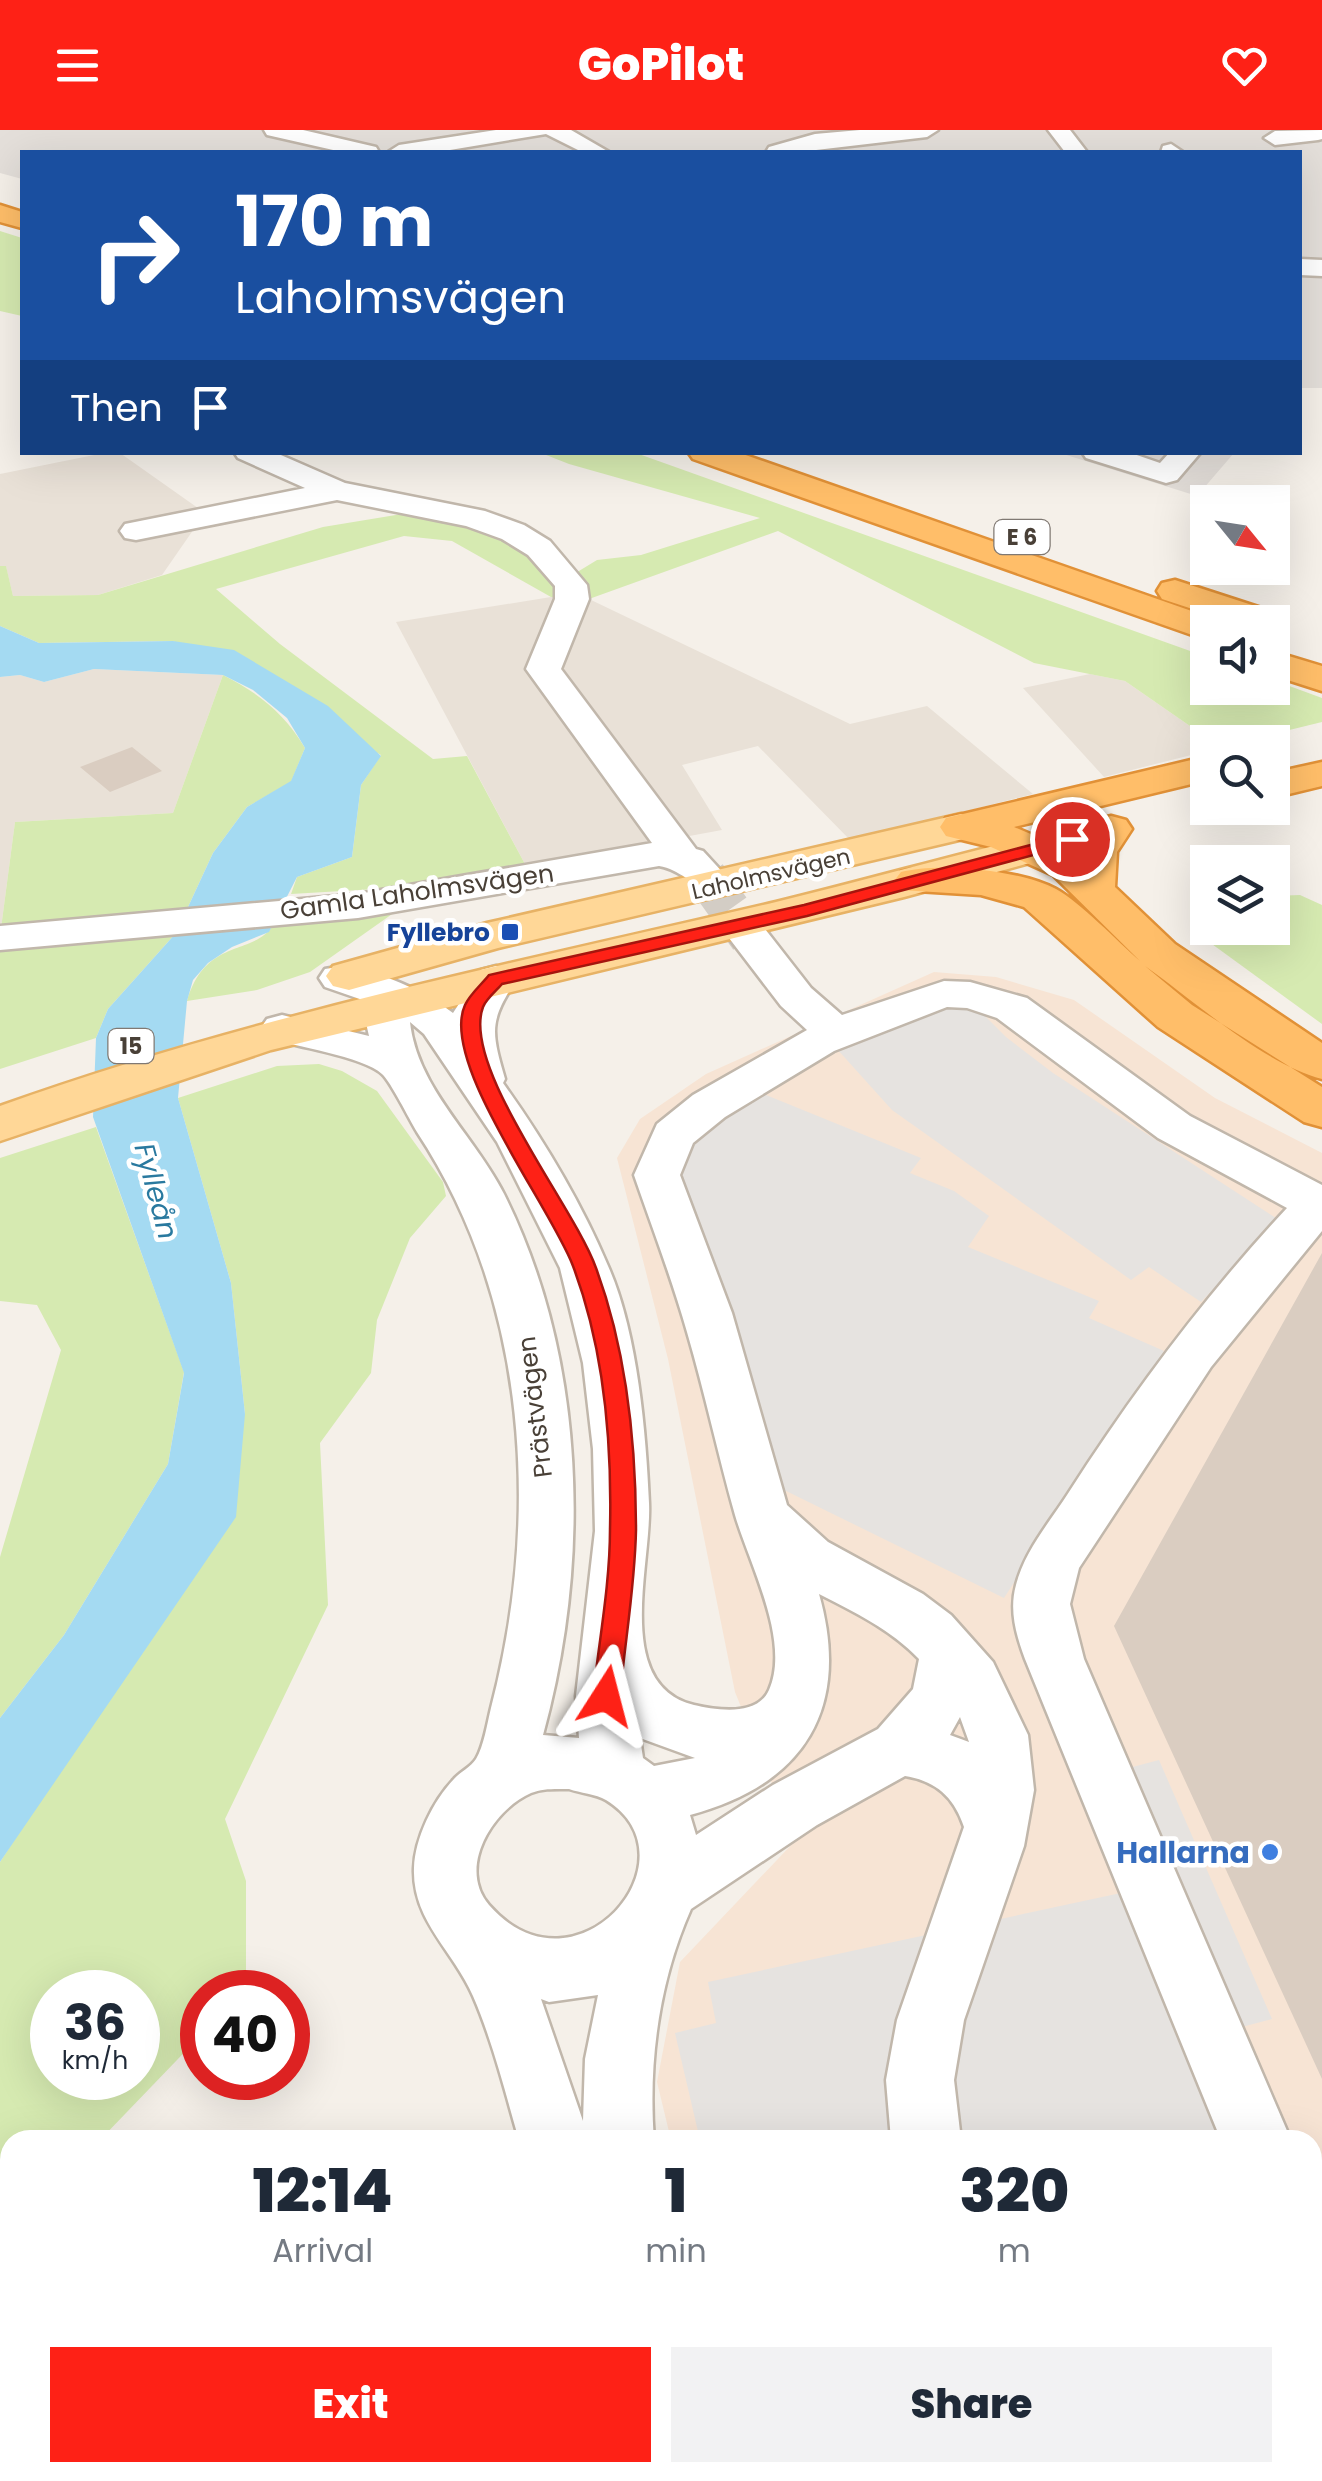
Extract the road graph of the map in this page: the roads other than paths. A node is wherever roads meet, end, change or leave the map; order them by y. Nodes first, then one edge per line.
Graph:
1 (274, 130) edge
2 (538, 130) edge
3 (554, 130) edge
4 (927, 130) edge
5 (1318, 132) edge
6 (1269, 134) edge
7 (359, 150) edge
8 (412, 150) edge
9 (594, 150) edge
10 (784, 150) edge
11 (1294, 150) edge
12 (255, 455) edge
13 (712, 455) edge
14 (786, 455) edge
15 (1106, 455) edge
16 (1184, 455) edge
17 (337, 491) junction
18 (136, 531) dead end
19 (1193, 605) edge
20 (1190, 625) edge
21 (1290, 668) edge
22 (1322, 680) edge
23 (1322, 740) edge
24 (1290, 748) edge
25 (1190, 772) edge
26 (1322, 774) edge
27 (1290, 782) edge
28 (1053, 804) junction
29 (1190, 808) edge
30 (961, 827) junction
31 (1110, 829) junction
32 (1033, 849) junction
33 (916, 881) junction
34 (1093, 889) junction
35 (1040, 898) junction
36 (0, 938) edge
37 (750, 938) tunnel mouth
38 (491, 958) junction
39 (340, 978) junction
40 (402, 998) junction
41 (272, 1015) junction
42 (837, 1034) junction
43 (396, 1063) junction
44 (1322, 1063) edge
45 (486, 1089) junction
46 (0, 1091) edge
47 (1322, 1110) edge
48 (0, 1124) edge
49 (1320, 1206) edge
50 (764, 1517) junction
51 (897, 1608) junction
52 (804, 1642) junction
53 (614, 1649) junction
54 (949, 1656) junction
55 (788, 1714) junction
56 (899, 1748) junction
57 (500, 1778) junction
58 (631, 1784) junction
59 (996, 1828) junction
60 (658, 1909) junction
61 (486, 1951) junction
62 (551, 2130) edge
63 (619, 2130) edge
64 (925, 2130) edge
65 (1252, 2130) edge

1 - 7 street
2 - 8 street
3 - 9 street
4 - 10 street
5 - 6 street
6 - 11 street
12 - 17 street
13 - 20 highway, E 6
14 - 19 highway, E 6
15 - 16 street
17 - 18 street
17 - 36 street, Gamla Laholmsvägen
21 - 22 highway
23 - 24 highway
25 - 28 highway, Laholmsvägen
26 - 27 highway
28 - 30 highway, Laholmsvägen
28 - 32 highway
29 - 31 highway, Laholmsvägen
30 - 32 highway
30 - 38 main road, Laholmsvägen / 15
31 - 32 highway, Laholmsvägen
31 - 34 highway
32 - 33 main road, Laholmsvägen / 15
32 - 34 highway
32 - 35 highway
33 - 35 highway
33 - 38 main road, Laholmsvägen / 15
34 - 44 highway
35 - 47 highway
37 - 42 street
38 - 39 main road, Laholmsvägen / 15
38 - 40 main road, Laholmsvägen / 15
38 - 45 street
39 - 40 street
39 - 41 main road, Laholmsvägen / 15
40 - 41 main road, Laholmsvägen / 15
40 - 43 street, Prästvägen
40 - 45 street
41 - 43 street
41 - 46 main road, Laholmsvägen / 15
41 - 48 main road, Laholmsvägen / 15
42 - 49 street
42 - 50 street
43 - 57 street, Prästvägen
45 - 53 street
49 - 65 street
50 - 51 street
50 - 52 street
51 - 52 street
51 - 54 street
52 - 55 street
53 - 55 street
53 - 58 street
54 - 56 street
54 - 59 street
55 - 58 street
56 - 59 street
56 - 60 street
57 - 58 street, Prästvägen
57 - 61 street, Prästvägen
58 - 60 street
59 - 64 street
60 - 61 street
60 - 63 street
61 - 62 street, Prästvägen

